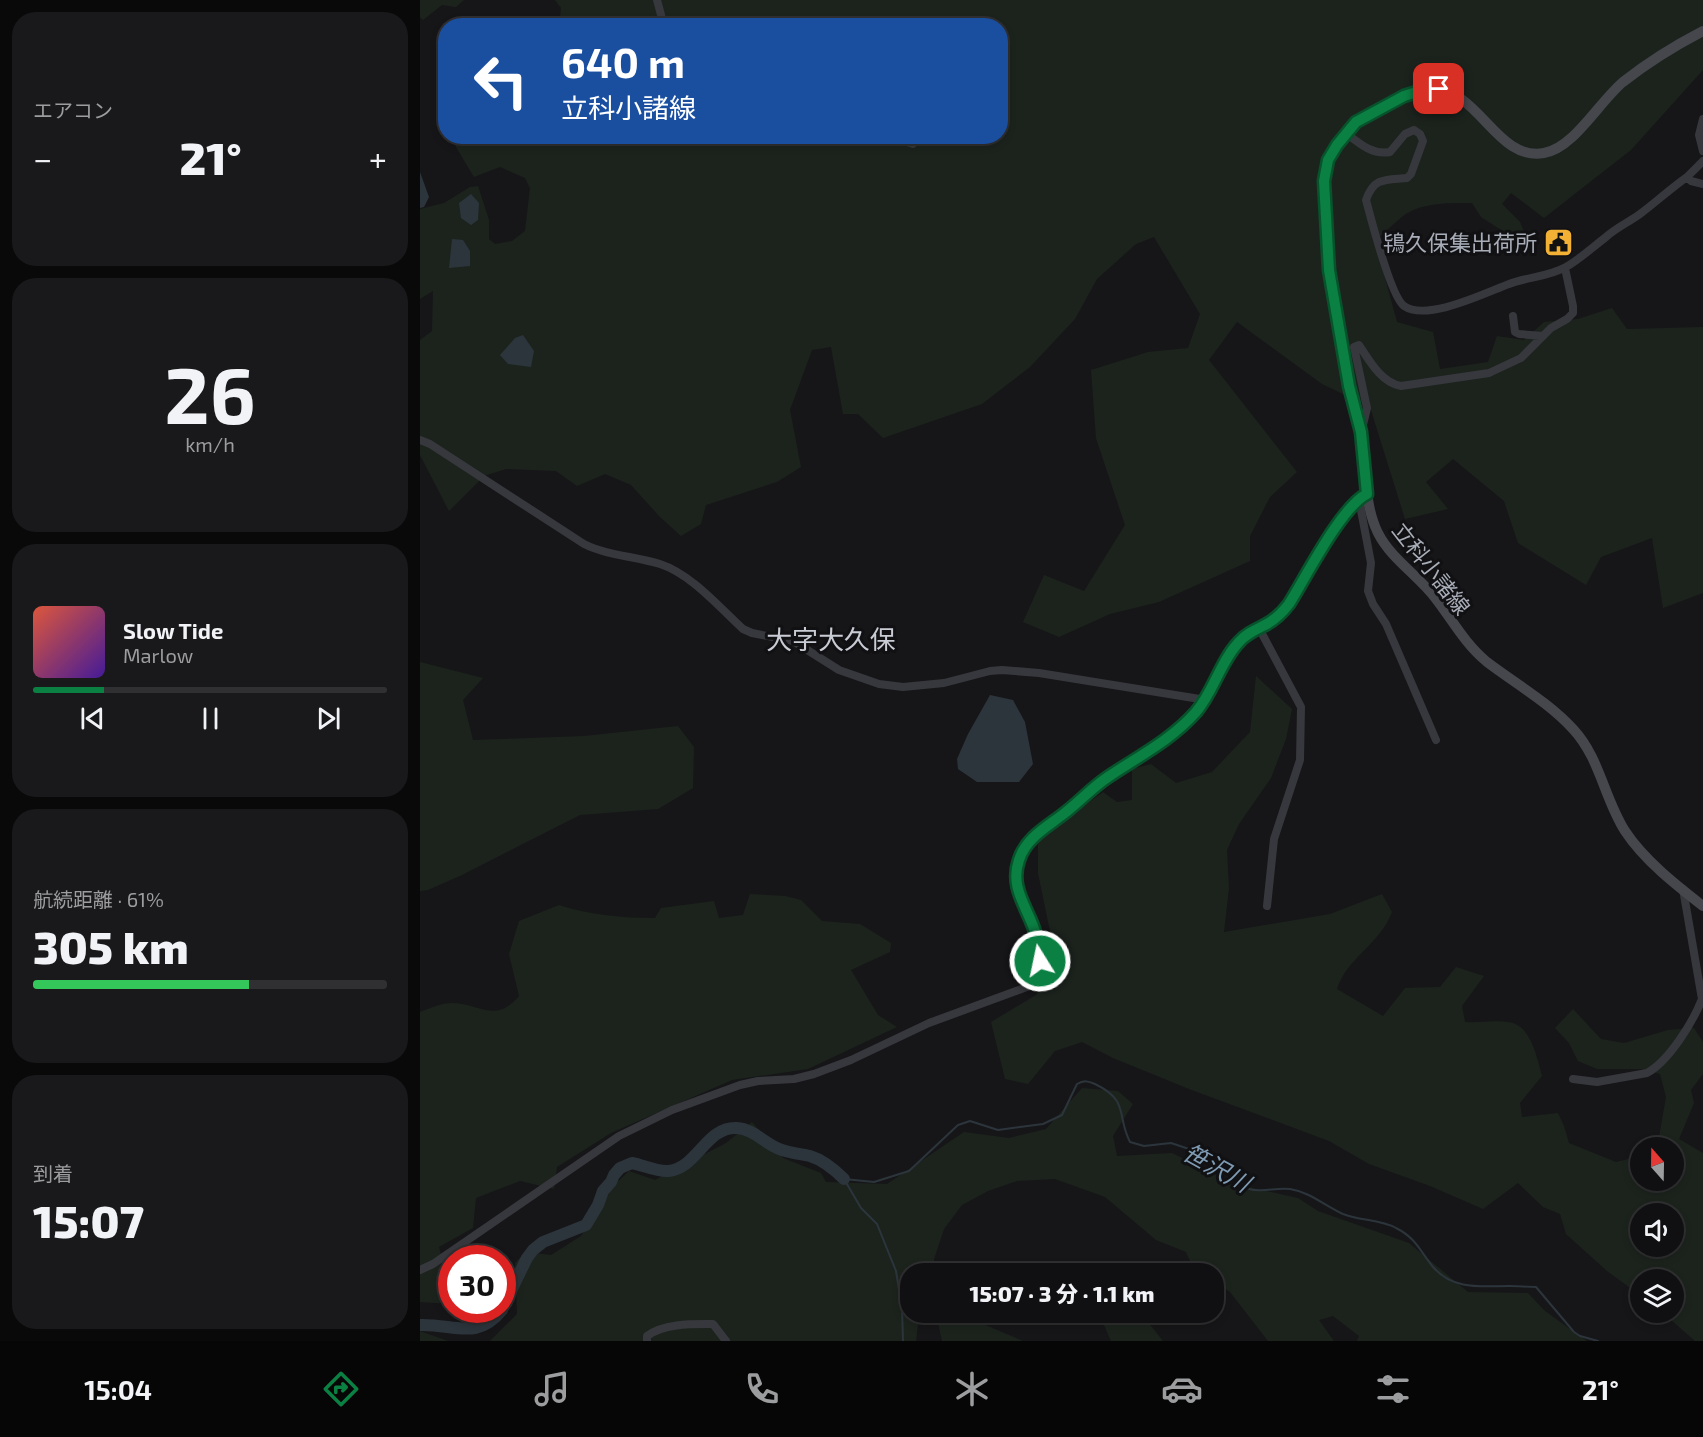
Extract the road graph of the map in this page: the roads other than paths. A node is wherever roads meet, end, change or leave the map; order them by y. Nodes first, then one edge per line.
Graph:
1 (657, 0) edge
2 (662, 18) edge
3 (1703, 31) edge
4 (1703, 119) edge
5 (1346, 133) junction
6 (1703, 151) edge
7 (1703, 161) edge
8 (1687, 177) junction
9 (1703, 184) edge
10 (1565, 268) junction
11 (1512, 316) dead end
12 (1543, 336) junction
13 (1361, 432) junction
14 (420, 440) edge
15 (1367, 494) junction
16 (1258, 628) junction
17 (1206, 700) junction
18 (1436, 740) dead end
19 (1683, 889) junction
20 (1267, 906) dead end
21 (1703, 906) edge
22 (1573, 1079) dead end
23 (420, 1270) edge
24 (647, 1341) edge
25 (726, 1341) edge

1 - 2 street
3 - 5 main road, 立科小諸線
4 - 6 street
5 - 10 street
5 - 13 main road, 立科小諸線
7 - 8 street
8 - 9 street
8 - 10 street
10 - 12 street
11 - 12 street
12 - 13 street
13 - 15 main road, 立科小諸線
14 - 17 street
15 - 16 street
15 - 18 street
15 - 19 main road, 立科小諸線
16 - 17 street
16 - 20 street
17 - 23 street
19 - 21 main road, 立科小諸線
19 - 22 street
24 - 25 street

